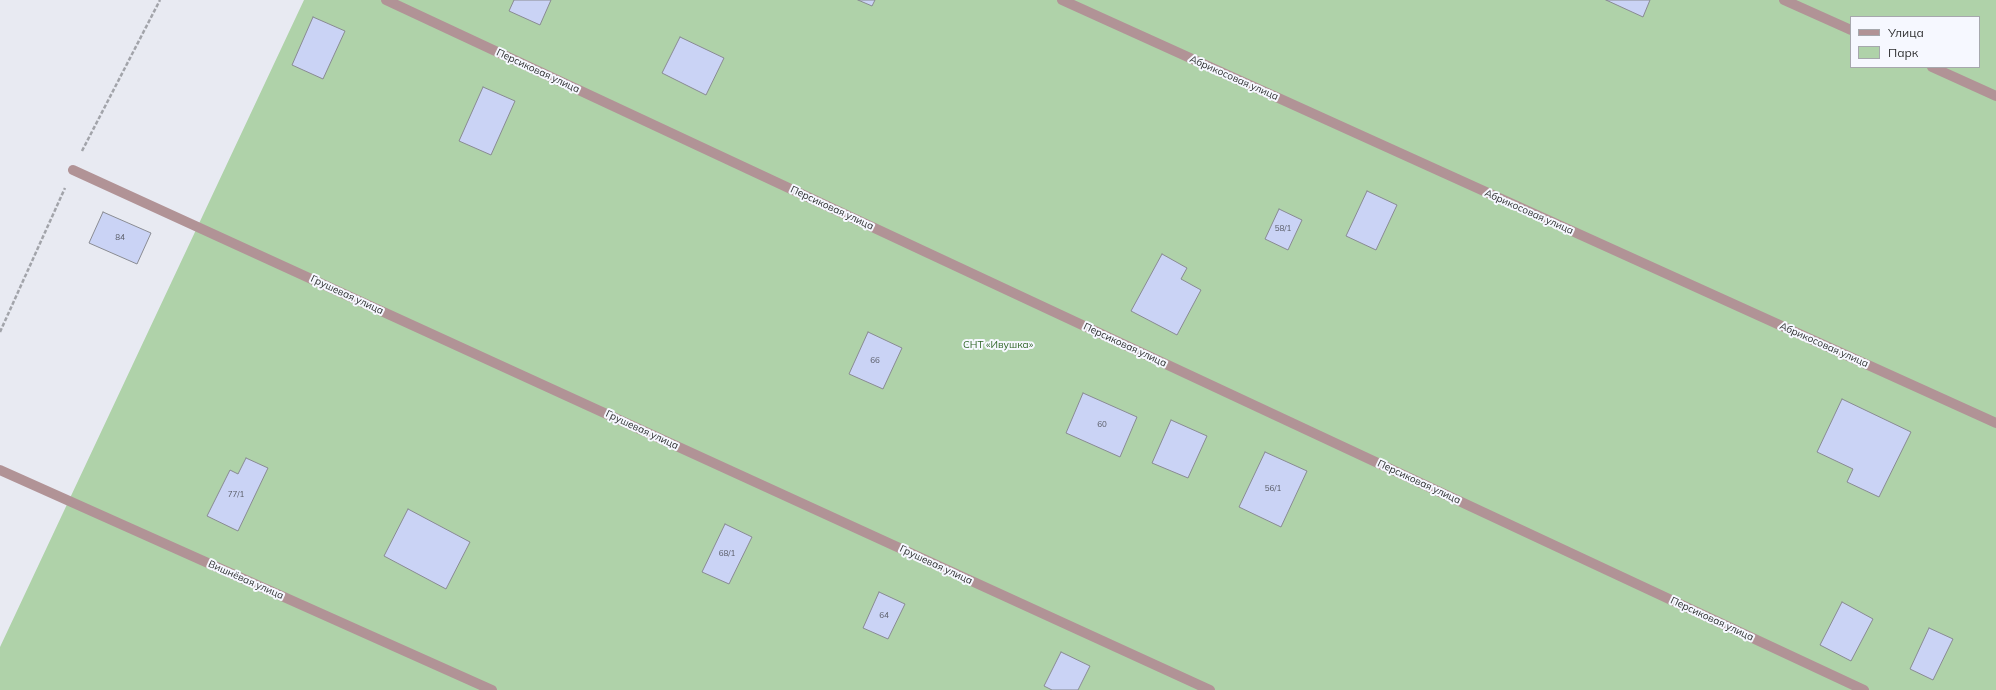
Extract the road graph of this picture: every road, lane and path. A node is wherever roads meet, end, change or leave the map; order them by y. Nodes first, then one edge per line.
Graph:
1 (386, 0) edge
2 (1062, 0) edge
3 (1784, 0) edge
4 (1850, 30) edge
5 (1934, 68) edge
6 (1996, 96) edge
7 (73, 170) dead end
8 (1996, 423) edge
9 (0, 470) edge
10 (492, 690) edge
11 (1210, 690) edge
12 (1864, 690) edge

1 - 12 street, Персиковая улица
2 - 8 street, Абрикосовая улица
3 - 4 street
5 - 6 street
7 - 11 street, Грушевая улица
9 - 10 street, Вишнёвая улица

